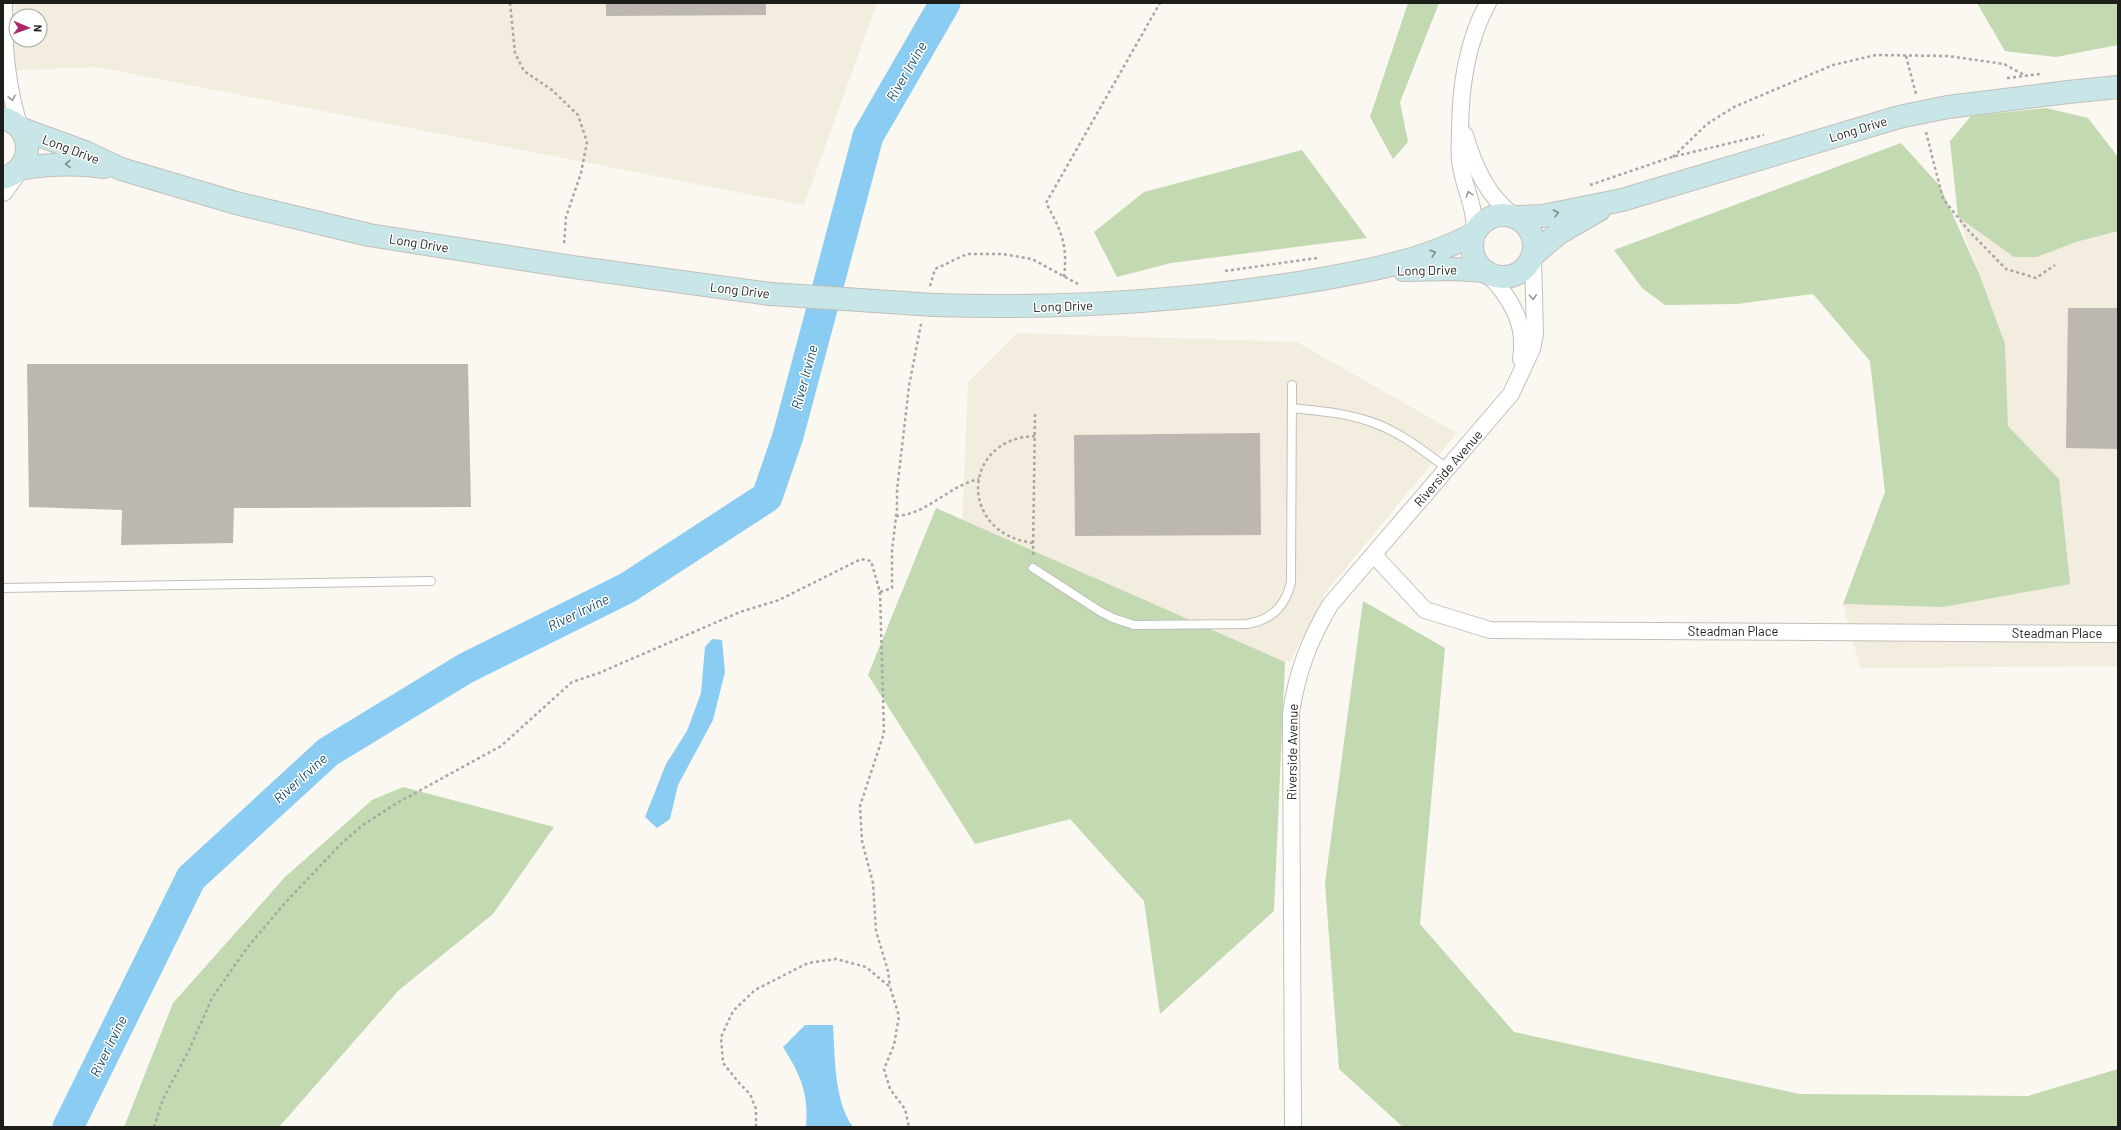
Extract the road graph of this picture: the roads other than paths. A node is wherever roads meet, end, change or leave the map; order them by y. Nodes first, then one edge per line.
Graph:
1 (4, 3) edge
2 (1488, 3) edge
3 (3, 32) edge
4 (2112, 91) edge
5 (1460, 120) junction
6 (15, 125) edge
7 (121, 169) junction
8 (13, 173) edge
9 (3, 192) edge
10 (1622, 200) junction
11 (1515, 216) junction
12 (1475, 233) junction
13 (1533, 257) junction
14 (1369, 271) junction
15 (1486, 272) junction
16 (1517, 382) junction
17 (1292, 385) dead end
18 (1292, 408) junction
19 (1448, 469) junction
20 (1374, 555) junction
21 (1033, 568) road end
22 (431, 581) dead end
23 (3, 588) edge
24 (2118, 634) edge
25 (1293, 1127) edge

1 - 3 street
2 - 5 street
3 -> 6 street
4 - 10 main road, Long Drive, bridge
5 - 11 street
12 -> 5 street
6 - 7 main road, Long Drive
6 - 8 main road
7 -> 8 main road, Long Drive
7 - 14 main road, Long Drive, bridge
8 - 9 street
11 -> 10 main road, Long Drive
10 - 13 main road, Long Drive
11 - 12 main road
11 - 13 main road
14 -> 12 main road, Long Drive
12 - 15 main road
13 - 15 main road
13 -> 16 street, Riverside Avenue
14 - 15 main road, Long Drive
15 - 16 street, Riverside Avenue
16 - 19 street, Riverside Avenue
17 - 18 lane
18 - 19 lane
18 - 21 lane
19 - 20 street, Riverside Avenue
20 - 24 street, Steadman Place
20 - 25 street, Riverside Avenue
22 - 23 lane

